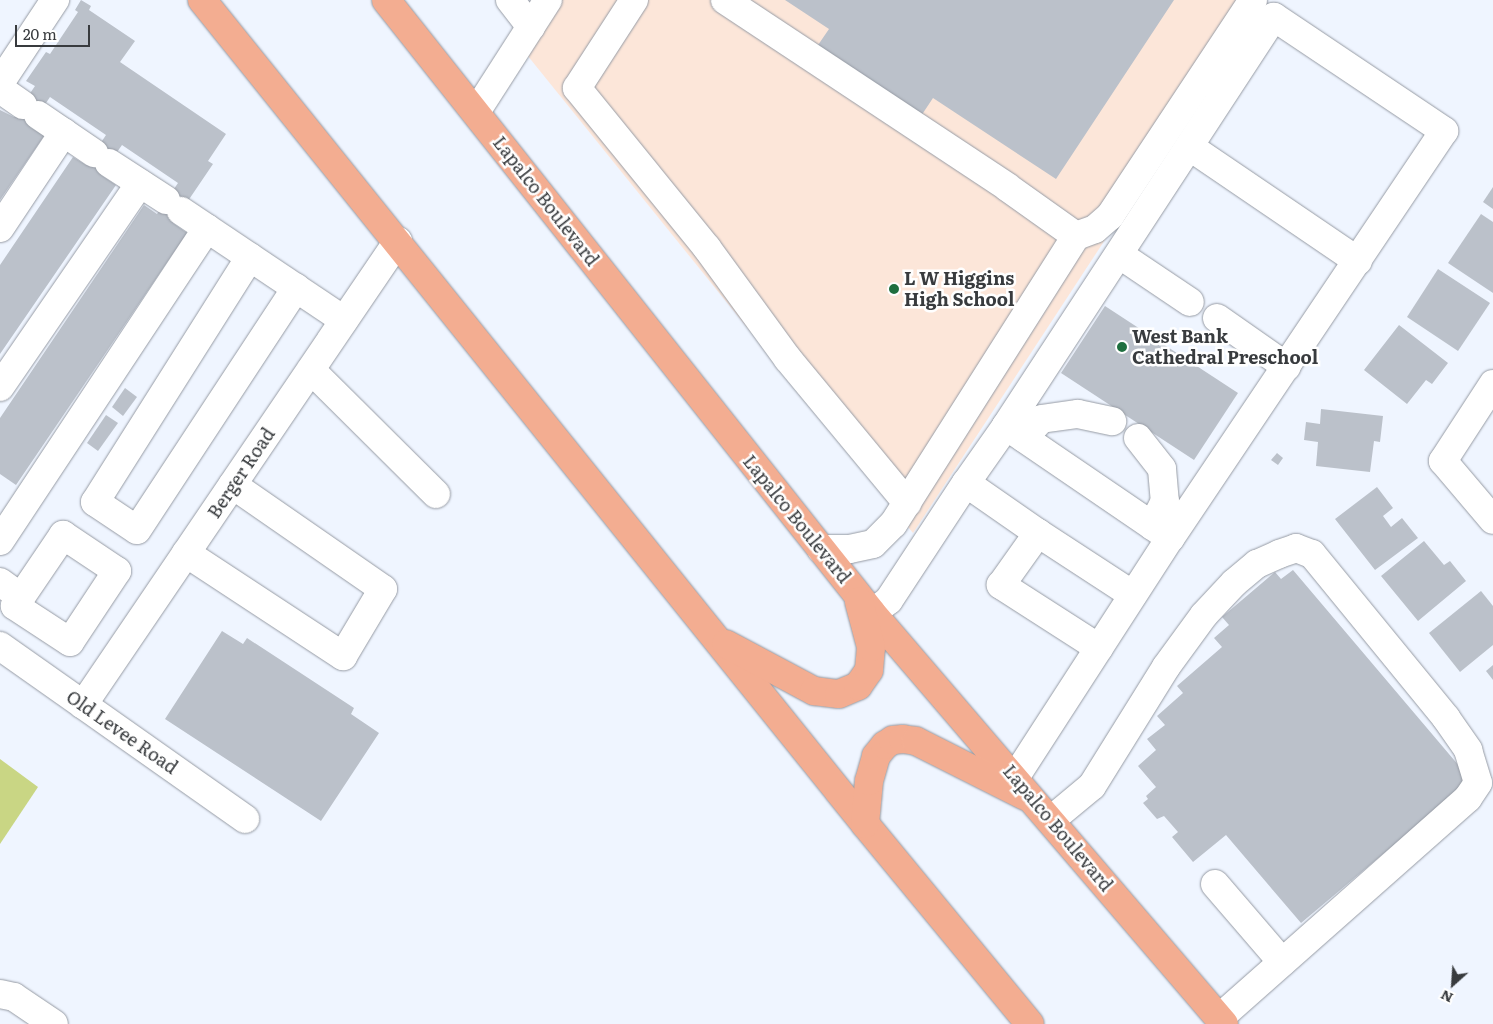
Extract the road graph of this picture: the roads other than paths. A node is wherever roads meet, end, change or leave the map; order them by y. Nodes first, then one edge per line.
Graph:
1 (55, 0) edge
2 (202, 0) edge
3 (386, 0) edge
4 (510, 0) edge
5 (548, 0) edge
6 (634, 0) edge
7 (725, 0) edge
8 (1253, 0) edge
9 (531, 27) junction
10 (0, 83) edge
11 (0, 89) edge
12 (476, 112) junction
13 (64, 132) junction
14 (1190, 147) junction
15 (140, 183) junction
16 (0, 228) edge
17 (208, 228) junction
18 (1076, 236) junction
19 (398, 241) junction
20 (1120, 255) junction
21 (250, 257) junction
22 (1358, 261) junction
23 (296, 288) junction
24 (1190, 302) dead end
25 (1217, 318) dead end
26 (344, 320) junction
27 (1287, 366) junction
28 (311, 370) junction
29 (1493, 384) edge
30 (0, 387) edge
31 (1112, 421) dead end
32 (1015, 432) junction
33 (1138, 438) dead end
34 (966, 483) junction
35 (233, 485) junction
36 (436, 494) dead end
37 (907, 503) junction
38 (9, 507) edge
39 (1493, 520) edge
40 (1161, 532) junction
41 (1038, 533) junction
42 (0, 541) edge
43 (821, 549) junction
44 (186, 553) junction
45 (1133, 595) junction
46 (864, 603) junction
47 (716, 638) junction
48 (0, 646) edge
49 (1099, 648) junction
50 (83, 705) junction
51 (1015, 778) junction
52 (1043, 811) junction
53 (244, 819) dead end
54 (865, 824) junction
55 (1216, 884) dead end
56 (1282, 962) junction
57 (0, 994) edge
58 (1222, 1021) edge
59 (54, 1024) edge
60 (1030, 1024) edge

1 - 10 street
2 - 19 main road
3 - 12 main road, Lapalco Boulevard
4 - 9 street
5 - 9 street
6 - 37 street
7 - 18 street
8 - 18 street
9 - 12 street
11 - 13 street
12 - 43 main road, Lapalco Boulevard
13 - 15 street
13 - 16 street
14 - 20 street
14 - 22 street
14 - 22 street
15 - 17 street
15 - 30 street
17 - 21 street
17 - 38 street
18 - 37 street
19 - 26 street, Berger Road
19 - 47 main road
20 - 24 street
20 - 32 street
21 - 23 street
21 - 23 street
22 - 27 street
23 - 26 street
25 - 27 street
26 - 28 street, Berger Road
27 - 40 street
28 - 35 street, Berger Road
28 - 36 street
29 - 39 street
31 - 32 street
32 - 34 street
32 - 40 street
33 - 40 street
34 - 41 street
34 - 46 street
35 - 44 street, Berger Road
35 - 44 street
37 - 43 street
38 - 42 street
40 - 45 street
41 - 45 street
41 - 49 street
43 - 46 main road, Lapalco Boulevard
44 - 50 street, Berger Road
45 - 49 street
46 - 47 main road
46 - 51 main road, Lapalco Boulevard
47 - 54 main road
48 - 50 street, Old Levee Road
49 - 51 street
50 - 53 street, Old Levee Road
51 - 52 main road, Lapalco Boulevard
52 - 54 main road
52 - 56 street
52 - 58 main road, Lapalco Boulevard
54 - 60 main road
55 - 56 street
56 - 58 street
57 - 59 street

